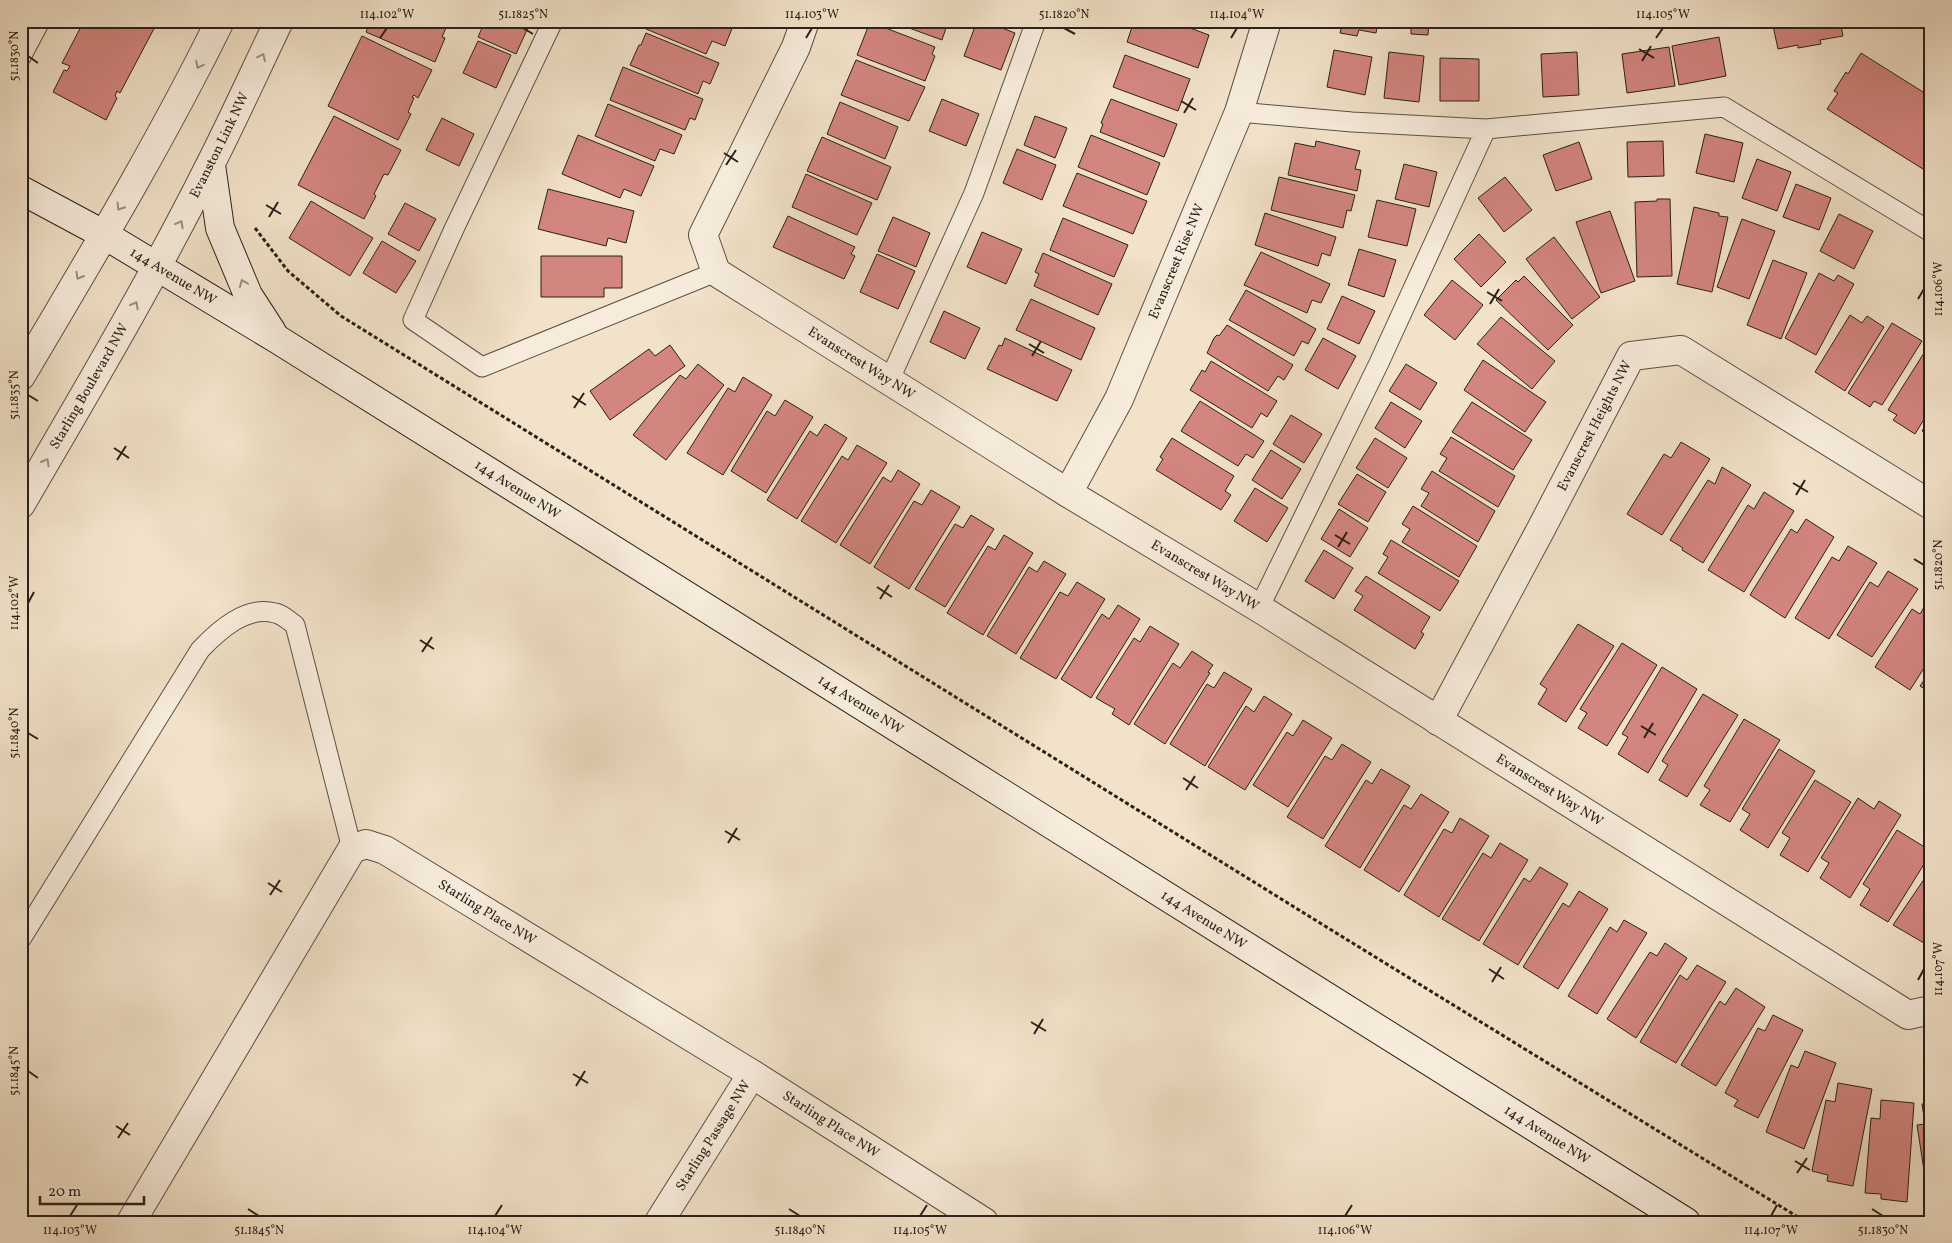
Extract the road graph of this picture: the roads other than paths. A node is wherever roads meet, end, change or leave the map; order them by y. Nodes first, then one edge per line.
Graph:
1 (40, 21) edge
2 (220, 21) edge
3 (279, 21) edge
4 (553, 21) edge
5 (806, 21) edge
6 (1036, 21) edge
7 (1267, 21) edge
8 (21, 57) edge
9 (1238, 112) junction
10 (1486, 128) junction
11 (211, 165) junction
12 (24, 195) edge
13 (1931, 232) edge
14 (104, 234) junction
15 (156, 266) junction
16 (716, 272) junction
17 (277, 340) junction
18 (21, 376) edge
19 (889, 381) junction
20 (1068, 493) junction
21 (21, 504) edge
22 (1931, 505) edge
23 (1259, 608) junction
24 (1438, 721) junction
25 (352, 849) junction
26 (21, 939) edge
27 (1931, 1010) edge
28 (752, 1074) junction
29 (131, 1222) edge
30 (659, 1222) edge
31 (984, 1222) edge
32 (1686, 1222) edge

1 - 8 lane
2 -> 14 street
11 -> 3 street, Evanston Link NW
4 - 16 lane
5 - 16 street
6 - 19 lane
7 - 9 street, Evanscrest Rise NW
9 - 10 lane
9 - 20 street, Evanscrest Rise NW
10 - 13 lane
10 - 23 lane
15 -> 11 street, Evanston Link NW
17 -> 11 street
12 - 14 street, 144 Avenue NW
14 - 15 street, 144 Avenue NW
14 -> 18 street
15 - 17 street, 144 Avenue NW
21 -> 15 street, Starling Boulevard NW
16 - 19 street, Evanscrest Way NW
17 - 32 street, 144 Avenue NW
19 - 20 street, Evanscrest Way NW
20 - 23 street, Evanscrest Way NW
22 - 24 street, Evanscrest Heights NW
23 - 24 street, Evanscrest Way NW
24 - 27 street, Evanscrest Way NW
25 - 26 lane
25 - 28 street, Starling Place NW
25 - 29 street
28 - 30 street, Starling Passage NW
28 - 31 street, Starling Place NW

